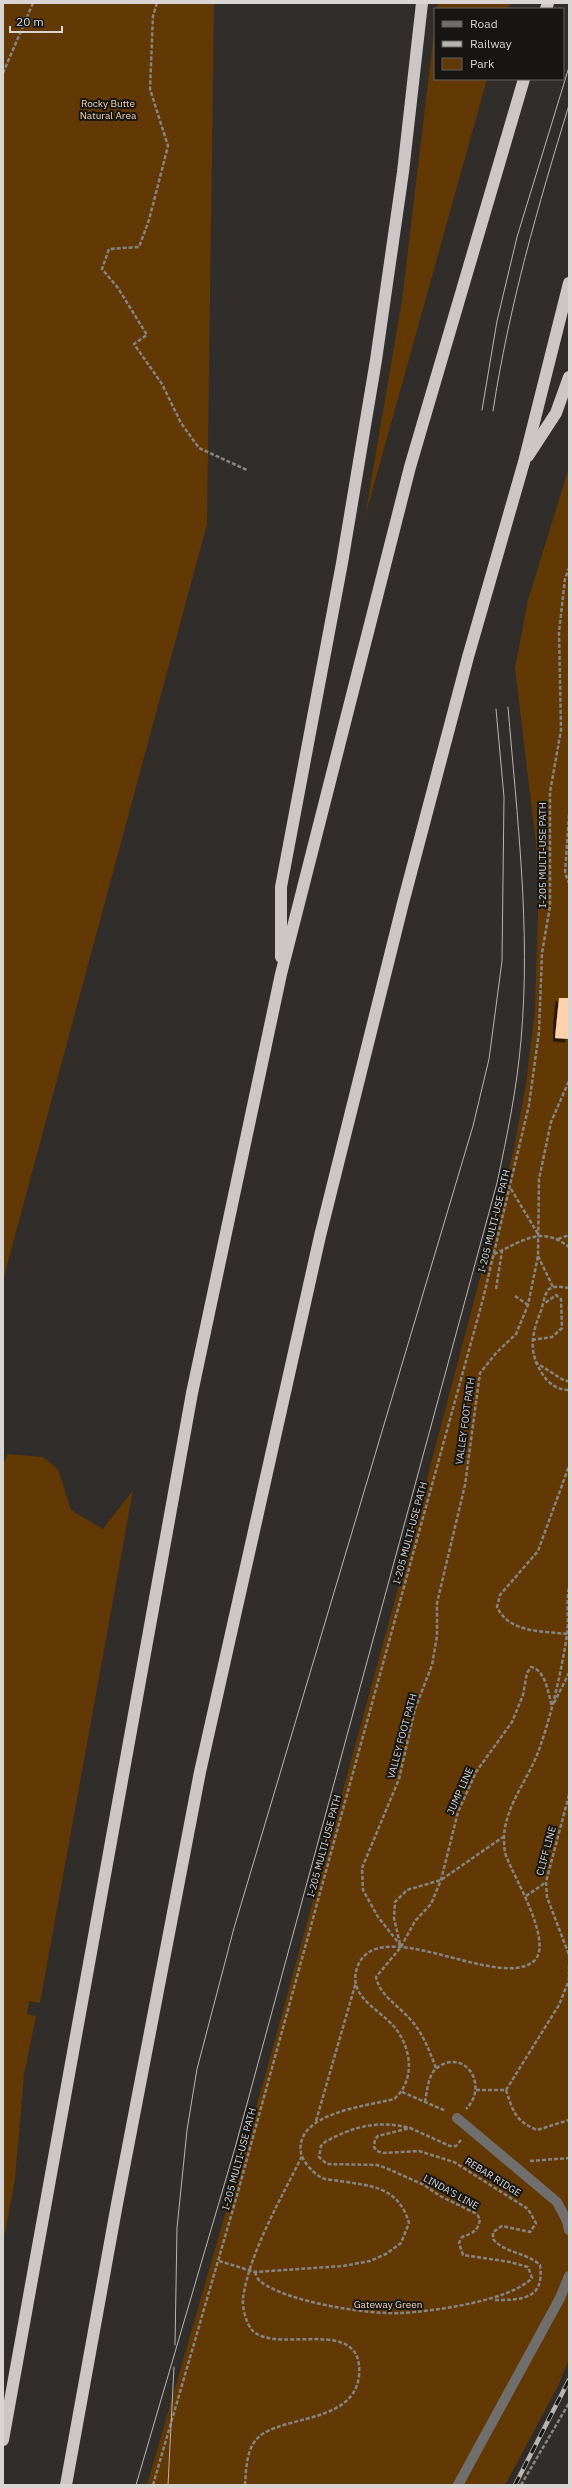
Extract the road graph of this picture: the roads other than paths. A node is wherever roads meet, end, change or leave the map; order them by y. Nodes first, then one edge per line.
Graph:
1 (422, 3) edge
2 (524, 80) edge
3 (569, 283) edge
4 (569, 377) edge
5 (524, 462) junction
6 (281, 974) junction
7 (457, 2118) road end
8 (569, 2230) edge
9 (569, 2276) edge
10 (3, 2440) edge
11 (66, 2485) edge
12 (458, 2485) edge

1 - 6 highway
2 - 6 highway
3 - 5 highway
4 - 5 highway
5 - 11 highway
6 - 10 highway
7 - 8 lane
9 - 12 lane

